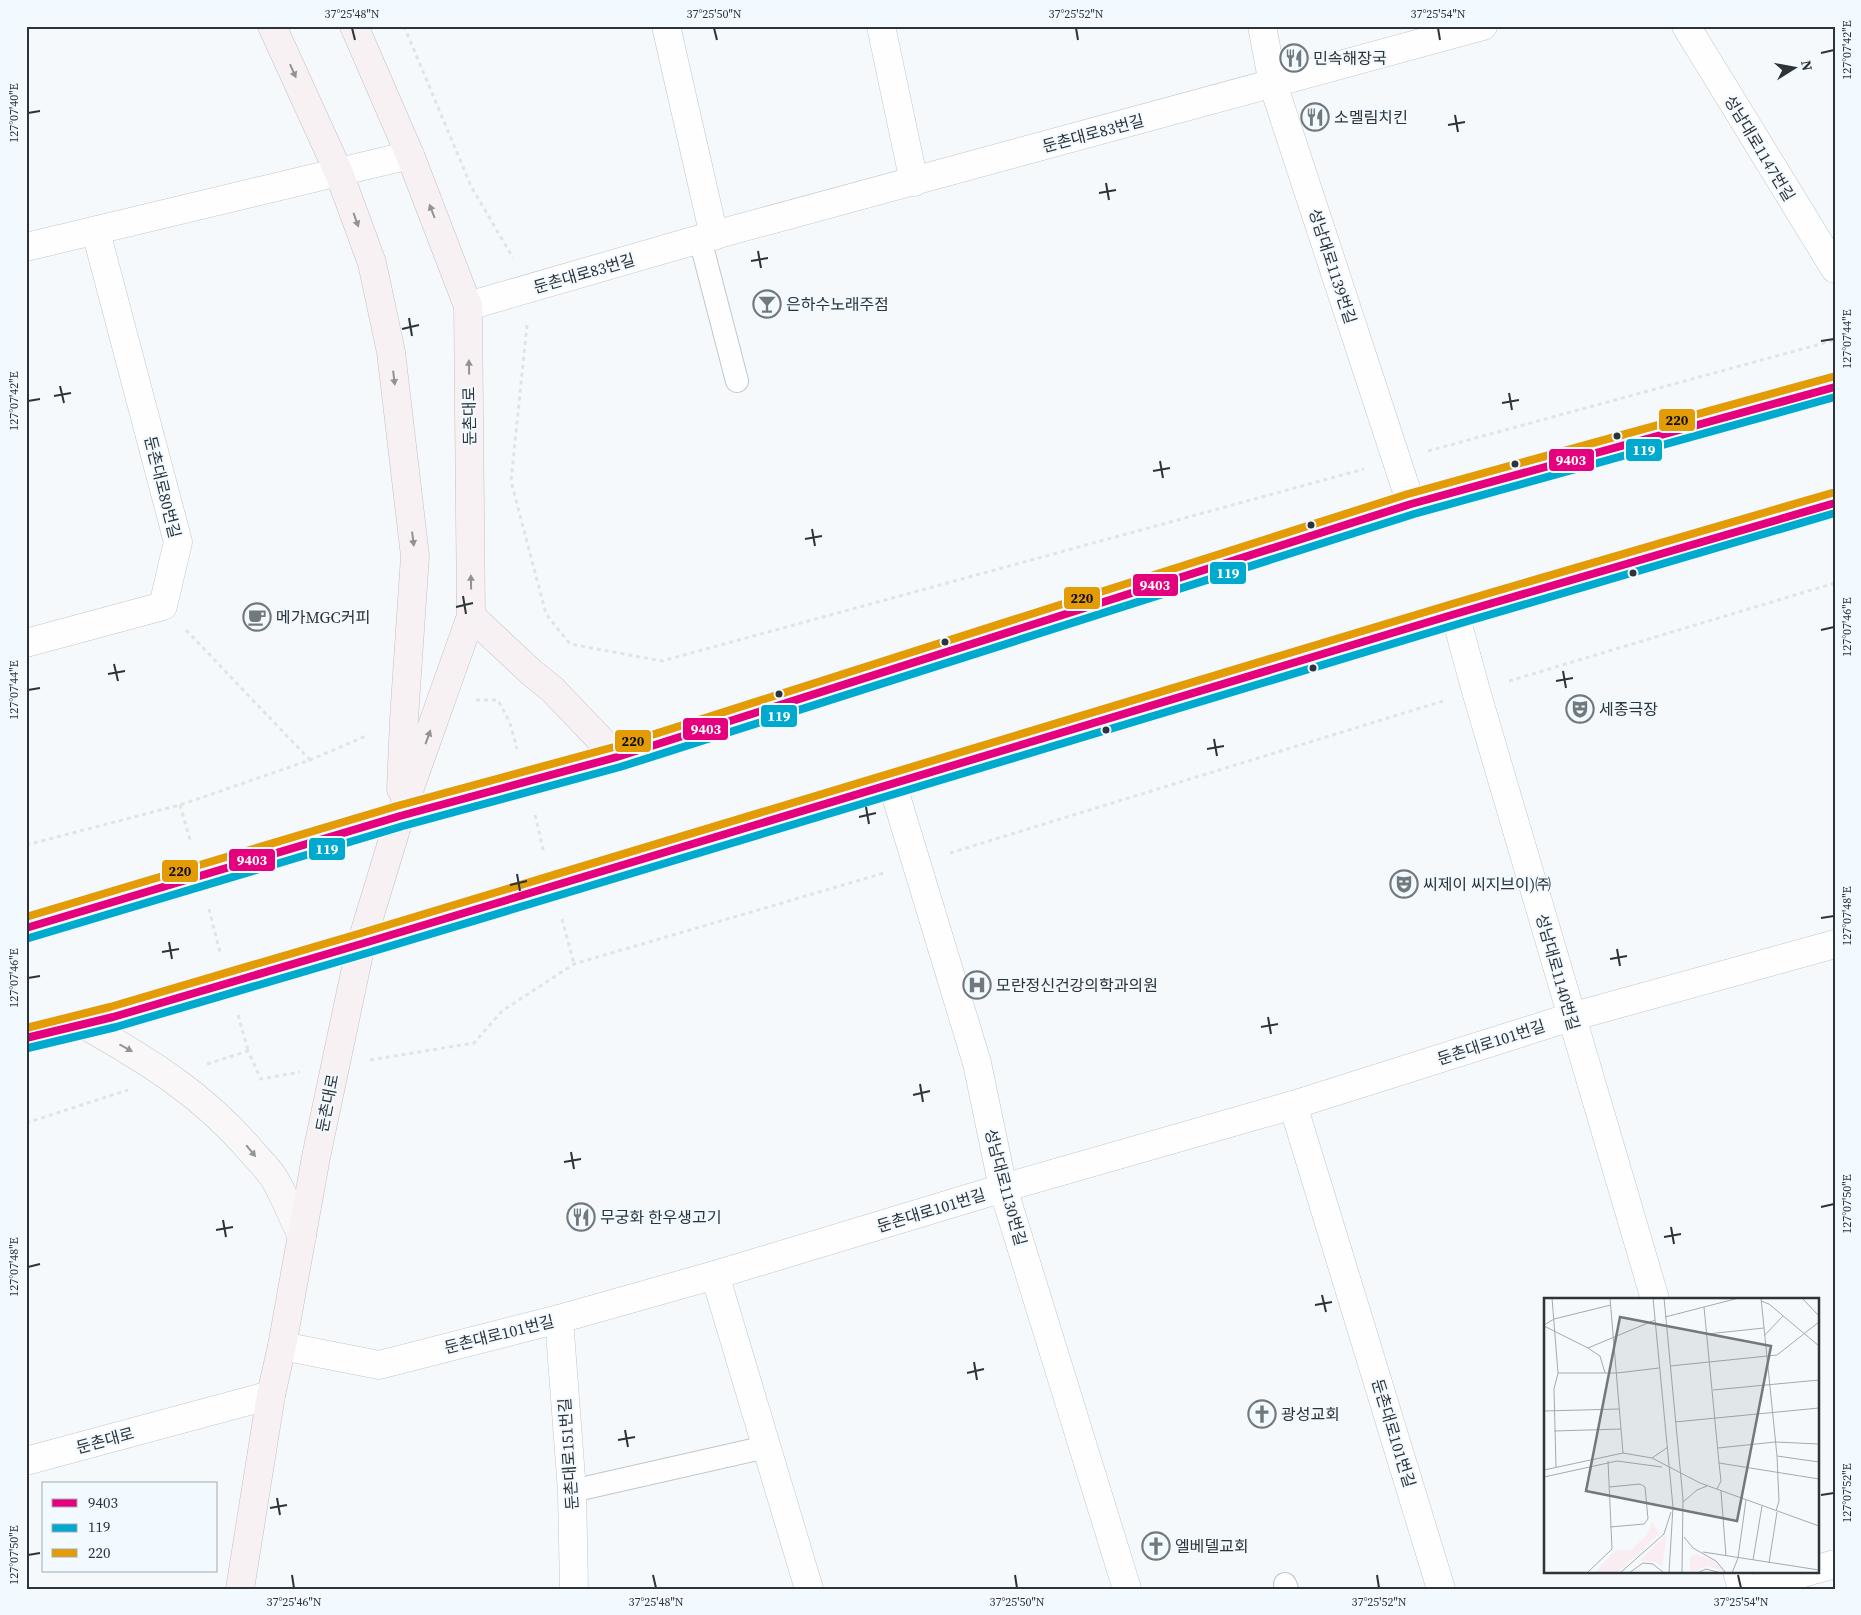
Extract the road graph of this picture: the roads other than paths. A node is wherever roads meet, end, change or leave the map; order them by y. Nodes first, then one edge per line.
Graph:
1 (272, 26) edge
2 (354, 26) edge
3 (666, 26) edge
4 (881, 26) edge
5 (1262, 26) edge
6 (1483, 26) edge
7 (1686, 26) edge
8 (1273, 84) junction
9 (410, 155) junction
10 (339, 173) junction
11 (914, 182) junction
12 (96, 232) junction
13 (707, 238) junction
14 (26, 247) edge
15 (1835, 269) edge
16 (468, 306) junction
17 (737, 381) dead end
18 (1835, 387) edge
19 (1835, 503) edge
20 (1411, 504) junction
21 (1456, 614) junction
22 (471, 616) junction
23 (26, 643) edge
24 (617, 757) junction
25 (892, 783) junction
26 (400, 816) junction
27 (26, 928) edge
28 (361, 944) junction
29 (1835, 944) edge
30 (1571, 1017) junction
31 (83, 1024) junction
32 (26, 1038) edge
33 (1293, 1105) junction
34 (1003, 1188) junction
35 (302, 1236) junction
36 (715, 1276) junction
37 (1655, 1298) edge
38 (559, 1319) junction
39 (282, 1346) junction
40 (271, 1395) junction
41 (766, 1447) junction
42 (26, 1461) edge
43 (572, 1491) junction
44 (1835, 1564) edge
45 (1818, 1569) edge
46 (1737, 1572) edge
47 (1807, 1572) edge
48 (240, 1589) edge
49 (574, 1589) edge
50 (808, 1589) edge
51 (1128, 1589) edge
52 (1441, 1589) edge
53 (1742, 1589) edge
54 (1753, 1589) edge

1 -> 10 main road, 둔촌대로
2 - 9 main road, 둔촌대로
3 - 13 street
4 - 11 street
5 - 8 street, 성남대로1139번길
6 - 8 street, 둔촌대로83번길
7 - 15 street, 성남대로1147번길
8 - 11 street, 둔촌대로83번길
8 - 20 street, 성남대로1139번길
9 - 10 street
16 -> 9 main road, 둔촌대로
10 - 12 street
10 -> 26 main road, 둔촌대로
11 - 13 street, 둔촌대로83번길
12 - 14 street
12 - 23 street, 둔촌대로80번길
13 - 16 street, 둔촌대로83번길
13 - 17 lane
22 -> 16 main road, 둔촌대로
18 - 20 main road
19 - 21 main road
20 - 24 main road
21 - 25 main road
21 - 30 street, 성남대로1140번길
22 - 24 main road
26 -> 22 main road, 둔촌대로
24 - 26 main road
25 - 28 main road
25 - 34 street, 성남대로1130번길
26 - 27 main road
26 - 28 main road, 둔촌대로
28 - 31 main road
28 - 35 main road, 둔촌대로
29 - 30 street, 둔촌대로101번길
30 - 33 street, 둔촌대로101번길
30 - 37 street, 성남대로1140번길
31 - 32 main road
31 -> 35 street
33 - 34 street, 둔촌대로101번길
33 - 52 street, 둔촌대로101번길
34 - 36 street, 둔촌대로101번길
34 - 51 street, 성남대로1130번길
35 - 39 main road, 둔촌대로
36 - 38 street, 둔촌대로101번길
36 - 41 street
38 - 39 street, 둔촌대로101번길
38 - 43 street, 둔촌대로151번길
39 - 40 main road, 둔촌대로
40 - 42 street, 둔촌대로
40 - 48 main road, 둔촌대로
41 - 43 lane
41 - 50 street
43 - 49 street, 둔촌대로151번길
44 - 45 street
46 - 53 street
47 - 54 street

